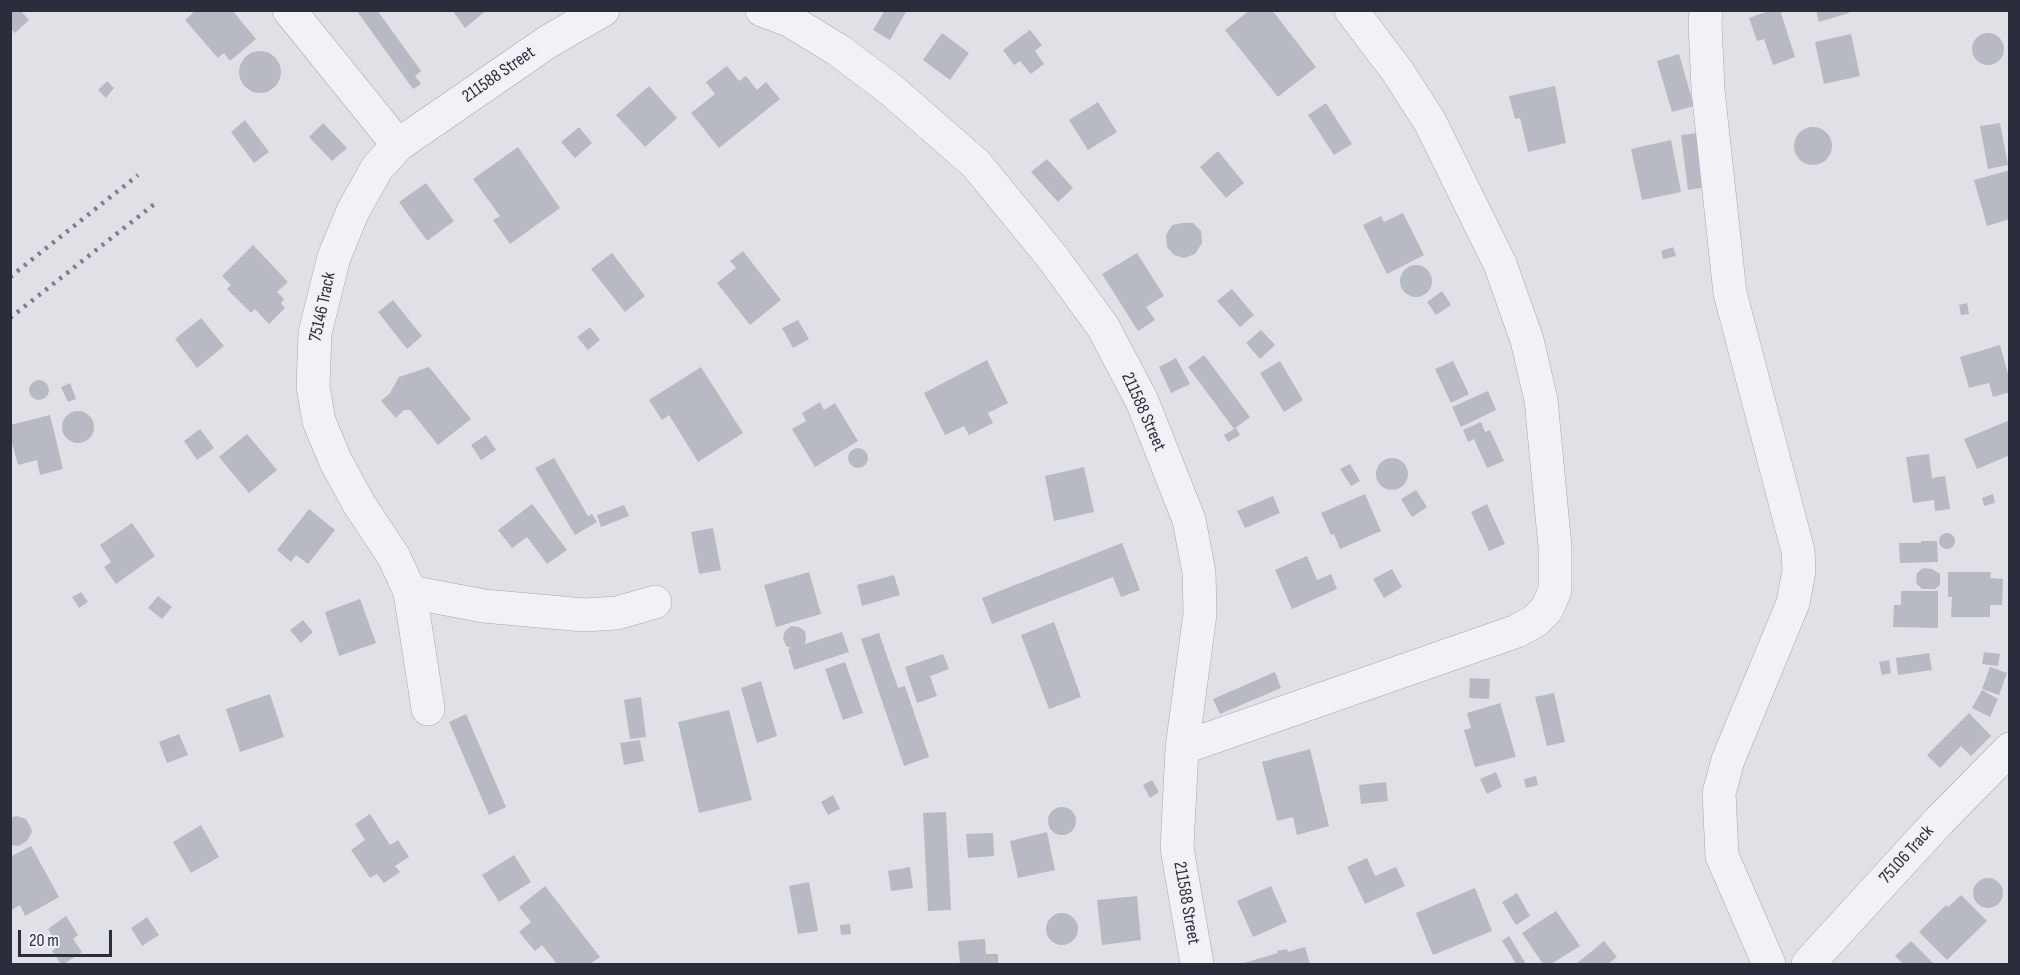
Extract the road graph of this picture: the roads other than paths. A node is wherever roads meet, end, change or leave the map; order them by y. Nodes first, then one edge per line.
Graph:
1 (289, 10) edge
2 (603, 10) edge
3 (762, 10) edge
4 (1351, 10) edge
5 (1706, 10) edge
6 (398, 145) junction
7 (410, 592) junction
8 (655, 602) dead end
9 (428, 709) dead end
10 (1182, 748) junction
11 (2010, 749) edge
12 (1197, 964) edge
13 (1769, 964) edge
14 (1808, 964) edge

1 - 6 street
2 - 6 street, 211588 Street
3 - 10 street, 211588 Street
4 - 10 street
5 - 13 street
6 - 7 street, 75146 Track
7 - 8 street
7 - 9 street, 75146 Track
10 - 12 street, 211588 Street
11 - 14 street, 75106 Track

